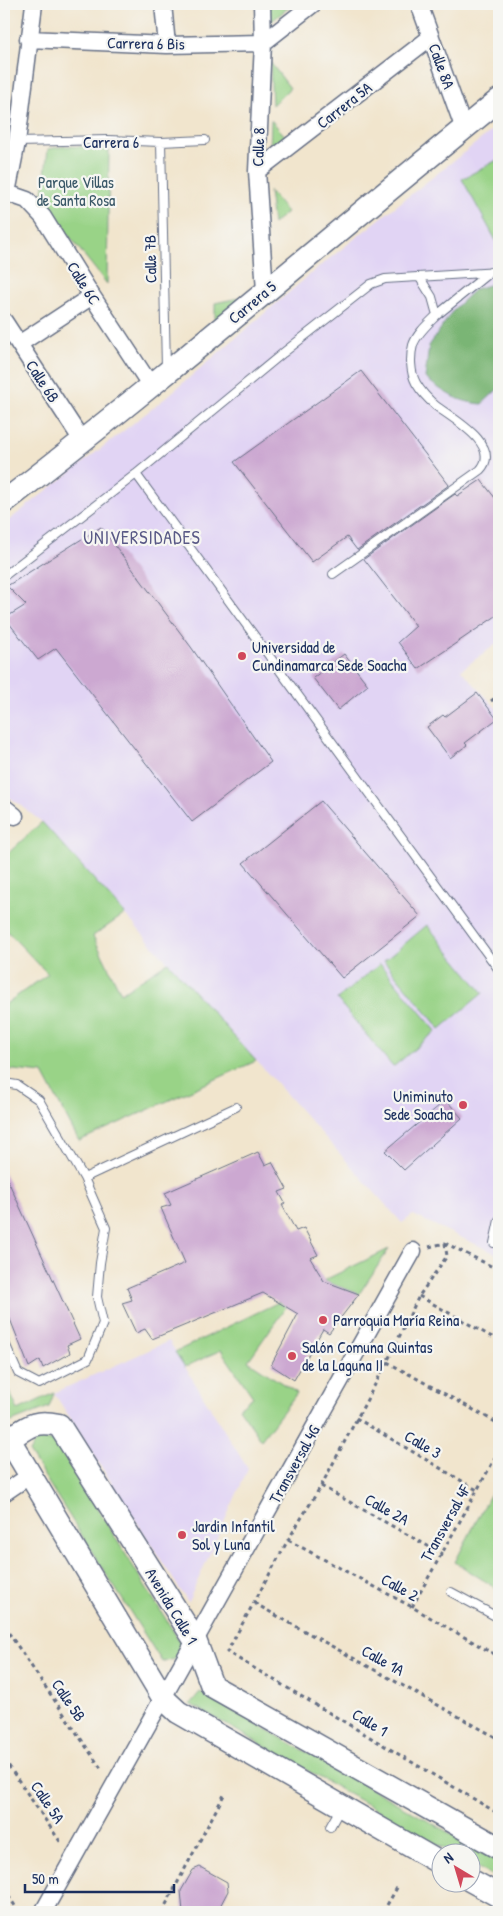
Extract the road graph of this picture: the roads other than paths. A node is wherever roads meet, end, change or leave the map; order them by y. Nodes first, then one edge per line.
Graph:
1 (34, 4) edge
2 (163, 4) edge
3 (262, 4) edge
4 (313, 4) edge
5 (419, 4) edge
6 (431, 37) junction
7 (28, 39) junction
8 (263, 43) junction
9 (166, 45) junction
10 (499, 100) edge
11 (464, 129) junction
12 (205, 140) dead end
13 (17, 142) junction
14 (161, 142) junction
15 (8, 169) edge
16 (257, 171) junction
17 (6, 195) edge
18 (490, 272) junction
19 (499, 272) edge
20 (420, 278) junction
21 (265, 291) junction
22 (92, 296) junction
23 (437, 314) junction
24 (4, 321) edge
25 (19, 344) junction
26 (158, 380) junction
27 (83, 442) junction
28 (136, 474) junction
29 (4, 502) edge
30 (333, 574) dead end
31 (4, 576) edge
32 (499, 970) edge
33 (4, 1082) edge
34 (236, 1107) dead end
35 (84, 1178) junction
36 (499, 1220) edge
37 (494, 1243) dead end
38 (413, 1251) road end
39 (4, 1341) edge
40 (6, 1435) edge
41 (29, 1476) junction
42 (4, 1493) edge
43 (451, 1592) dead end
44 (499, 1618) edge
45 (195, 1640) junction
46 (164, 1699) junction
47 (341, 1807) junction
48 (330, 1827) dead end
49 (499, 1848) edge
50 (430, 1857) edge
51 (480, 1886) edge
52 (499, 1896) edge
53 (43, 1912) edge

1 - 7 street
2 - 9 street
3 - 8 street, Calle 8
4 - 8 street
5 - 6 street, Calle 8A
6 - 11 street, Calle 8A
6 - 16 street, Carrera 5A
7 - 9 street, Carrera 6 Bis
7 - 13 street
8 - 9 street, Carrera 6 Bis
8 - 16 street, Calle 8
10 - 11 main road, Carrera 5
11 - 21 main road, Carrera 5
12 - 14 lane, Carrera 6
13 - 14 lane, Carrera 6
13 - 15 street
14 - 26 lane, Calle 7B
15 - 17 street
16 - 21 street, Calle 8
17 - 22 street, Calle 6C
18 - 19 lane
18 - 20 lane
18 - 23 lane
20 - 23 lane
20 - 28 lane
21 - 26 main road, Carrera 5
22 - 25 street
22 - 26 street, Calle 6C
23 - 30 lane
24 - 25 street, Calle 6B
25 - 27 street, Calle 6B
26 - 27 main road, Carrera 5
27 - 29 main road, Carrera 5
28 - 31 lane
28 - 32 lane
33 - 35 lane
34 - 35 lane
35 - 39 lane
36 - 37 lane
38 - 45 street, Transversal 4G
40 - 41 main road, Avenida Calle 1
40 - 45 main road, Avenida Calle 1
41 - 42 street
41 - 46 main road, Avenida Calle 1
43 - 44 lane
45 - 46 street, Transversal 4G
45 - 49 main road, Avenida Calle 1
46 - 47 main road, Avenida Calle 1
46 - 53 street, Transversal 4G
47 - 48 lane
47 - 50 main road, Avenida Calle 1
51 - 52 main road

